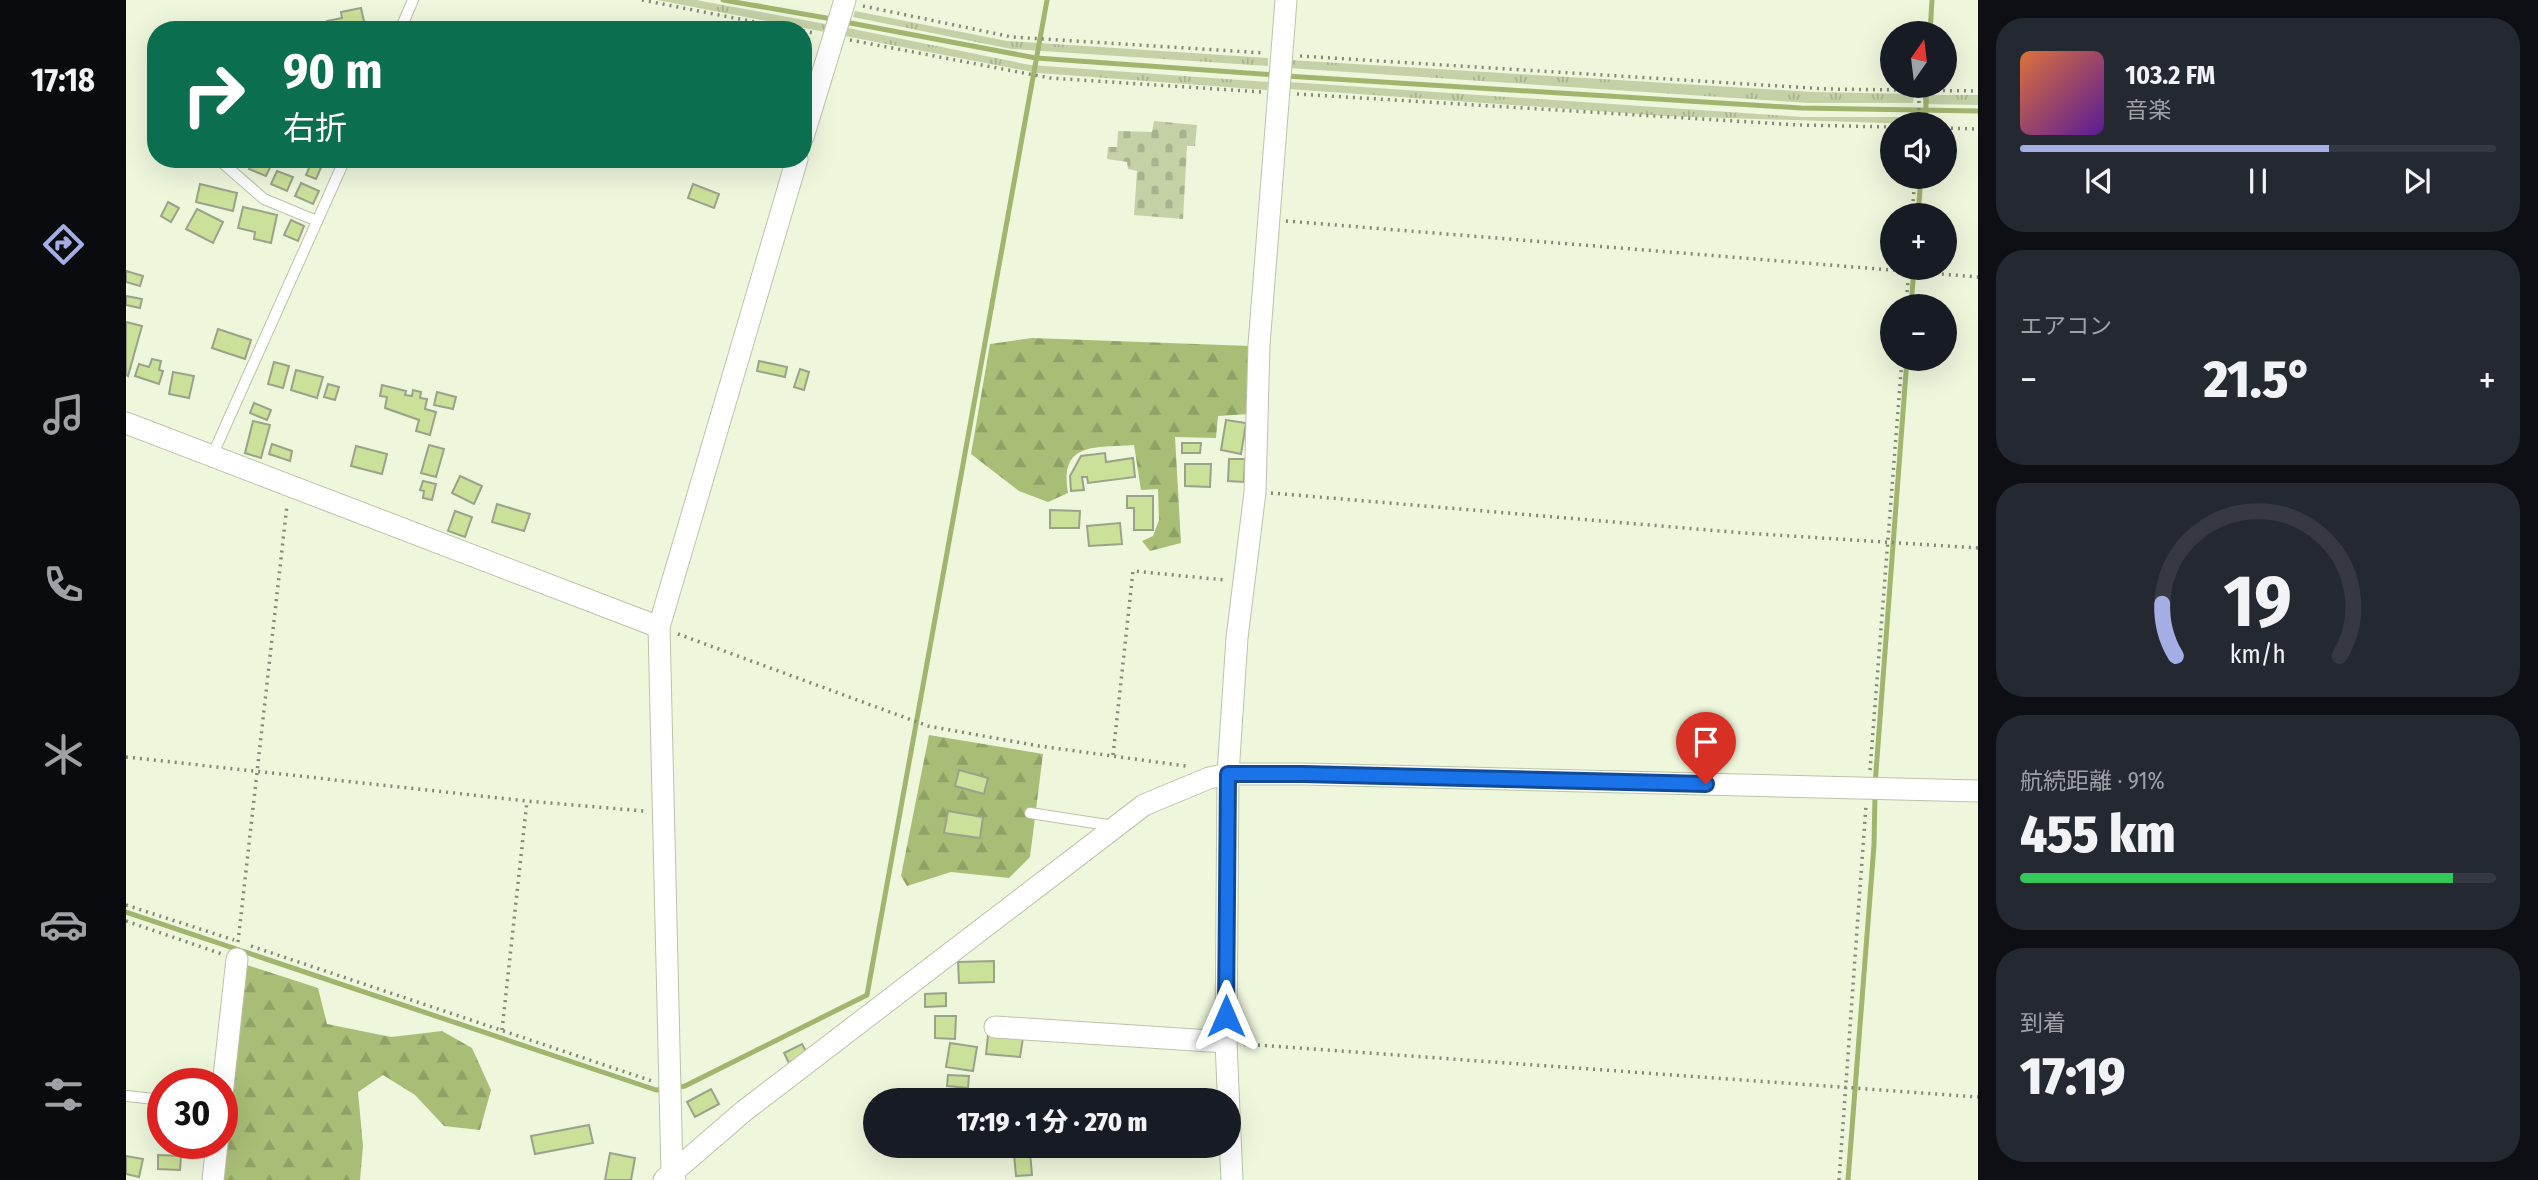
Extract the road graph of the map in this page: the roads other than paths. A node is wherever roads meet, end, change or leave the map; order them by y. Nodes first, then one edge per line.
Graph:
1 (413, 0) edge
2 (1286, 0) edge
3 (841, 1) edge
4 (404, 21) edge
5 (812, 106) edge
6 (228, 168) edge
7 (338, 168) edge
8 (794, 168) edge
9 (317, 222) junction
10 (126, 423) edge
11 (212, 456) junction
12 (659, 628) junction
13 (1218, 776) junction
14 (1978, 791) edge
15 (1030, 813) dead end
16 (1116, 827) junction
17 (242, 949) road end
18 (995, 1027) dead end
19 (1226, 1042) junction
20 (226, 1068) edge
21 (127, 1096) edge
22 (147, 1099) edge
23 (215, 1159) edge
24 (671, 1178) edge
25 (213, 1180) edge
26 (1232, 1180) edge

1 - 4 lane
2 - 13 street
3 - 5 street
6 - 9 lane
7 - 9 lane
8 - 12 street
9 - 11 lane
10 - 11 street
11 - 12 street
12 - 24 street
13 - 14 street
13 - 16 street
13 - 19 street
15 - 16 lane
16 - 24 street
17 - 20 street
18 - 19 street
19 - 26 street
21 - 22 lane
23 - 25 street

